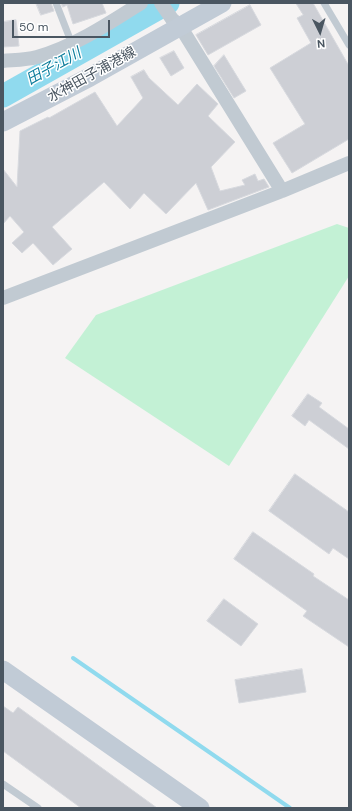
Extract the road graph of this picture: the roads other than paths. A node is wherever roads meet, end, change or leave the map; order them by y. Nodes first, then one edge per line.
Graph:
1 (56, 3) edge
2 (141, 3) edge
3 (161, 3) edge
4 (222, 3) edge
5 (324, 3) edge
6 (176, 22) junction
7 (72, 44) junction
8 (349, 45) edge
9 (3, 61) edge
10 (3, 122) edge
11 (349, 163) edge
12 (282, 191) junction
13 (3, 298) edge
14 (4, 672) edge
15 (3, 784) edge
16 (38, 808) edge
17 (200, 808) edge

1 - 7 lane
2 - 7 street
3 - 6 street
4 - 6 main road, 水神田子浦港線
5 - 8 lane
6 - 10 main road, 水神田子浦港線
6 - 12 street
7 - 9 street
11 - 12 street
12 - 13 street
14 - 17 main road
15 - 16 lane

